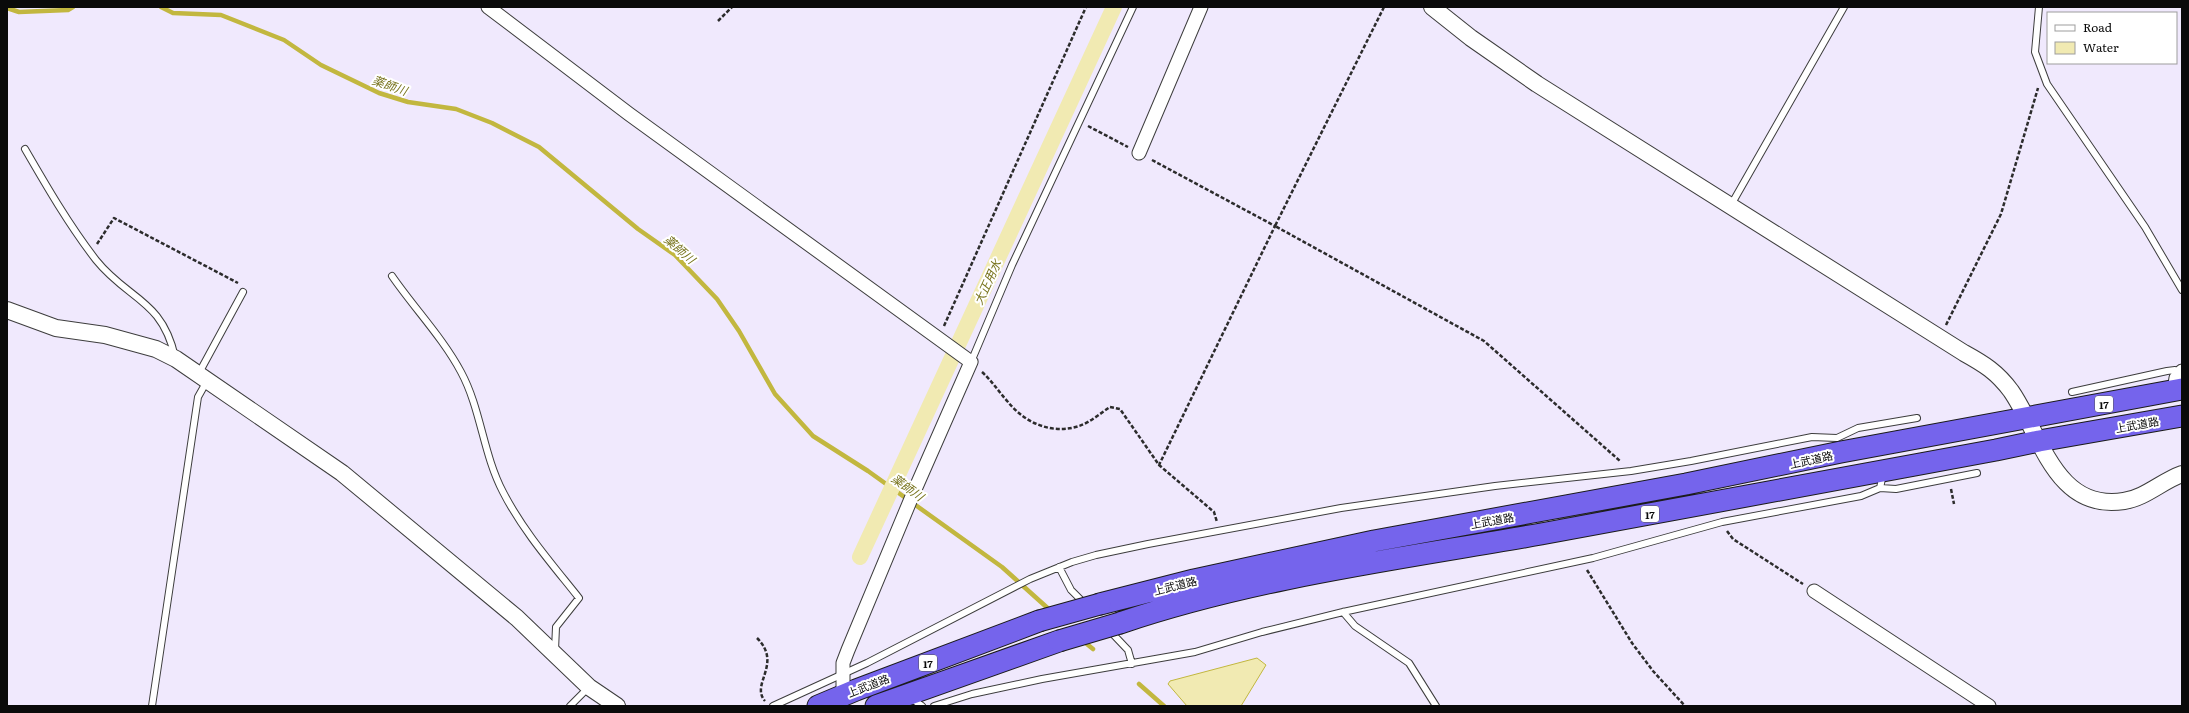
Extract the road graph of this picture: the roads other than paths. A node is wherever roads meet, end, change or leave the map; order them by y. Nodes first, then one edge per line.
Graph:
1 (488, 7) edge
2 (1133, 7) edge
3 (1201, 7) edge
4 (1432, 7) edge
5 (1844, 7) edge
6 (2038, 7) edge
7 (25, 149) dead end
8 (1139, 153) road end
9 (1731, 206) junction
10 (392, 276) dead end
11 (2182, 290) edge
12 (243, 292) road end
13 (7, 310) edge
14 (176, 359) junction
15 (967, 360) junction
16 (203, 377) junction
17 (2179, 381) edge
18 (2072, 392) dead end
19 (2182, 416) edge
20 (2027, 417) junction
21 (1917, 418) dead end
22 (2039, 441) junction
23 (1839, 445) junction
24 (1977, 473) dead end
25 (2182, 474) edge
26 (1882, 479) junction
27 (1059, 567) junction
28 (1814, 592) road end
29 (1097, 612) junction
30 (1343, 612) junction
31 (555, 656) junction
32 (1132, 664) junction
33 (842, 674) junction
34 (589, 688) junction
35 (843, 695) junction
36 (918, 702) edge
37 (152, 706) edge
38 (570, 706) edge
39 (617, 706) edge
40 (773, 706) edge
41 (818, 706) edge
42 (876, 706) edge
43 (934, 706) edge
44 (1436, 706) edge
45 (1989, 706) edge

1 - 15 street
2 - 15 lane
3 - 8 street
4 - 9 street
5 - 9 lane
6 - 11 lane
7 - 14 lane
9 - 20 street
10 - 31 lane
12 - 16 lane
13 - 14 street
14 - 16 street
15 - 33 street
16 - 31 street
16 - 37 lane
17 - 18 lane
17 - 20 highway, 上武道路 / 17
19 - 22 highway, 上武道路 / 17
20 - 22 street
20 - 23 highway, 上武道路 / 17
21 - 23 lane
22 - 25 street
22 - 26 highway, 上武道路 / 17
23 - 27 lane
23 - 29 highway, 上武道路 / 17
24 - 26 lane
26 - 30 lane
26 - 36 highway, 上武道路 / 17, bridge
27 - 29 lane
27 - 33 lane
28 - 45 street
29 - 32 lane
29 - 35 highway, 上武道路 / 17, bridge
30 - 32 lane
30 - 44 lane
31 - 34 street
32 - 43 lane
33 - 35 street
33 - 40 lane
34 - 38 lane
34 - 39 street
35 - 41 highway, 上武道路 / 17
36 - 42 highway, 上武道路 / 17

